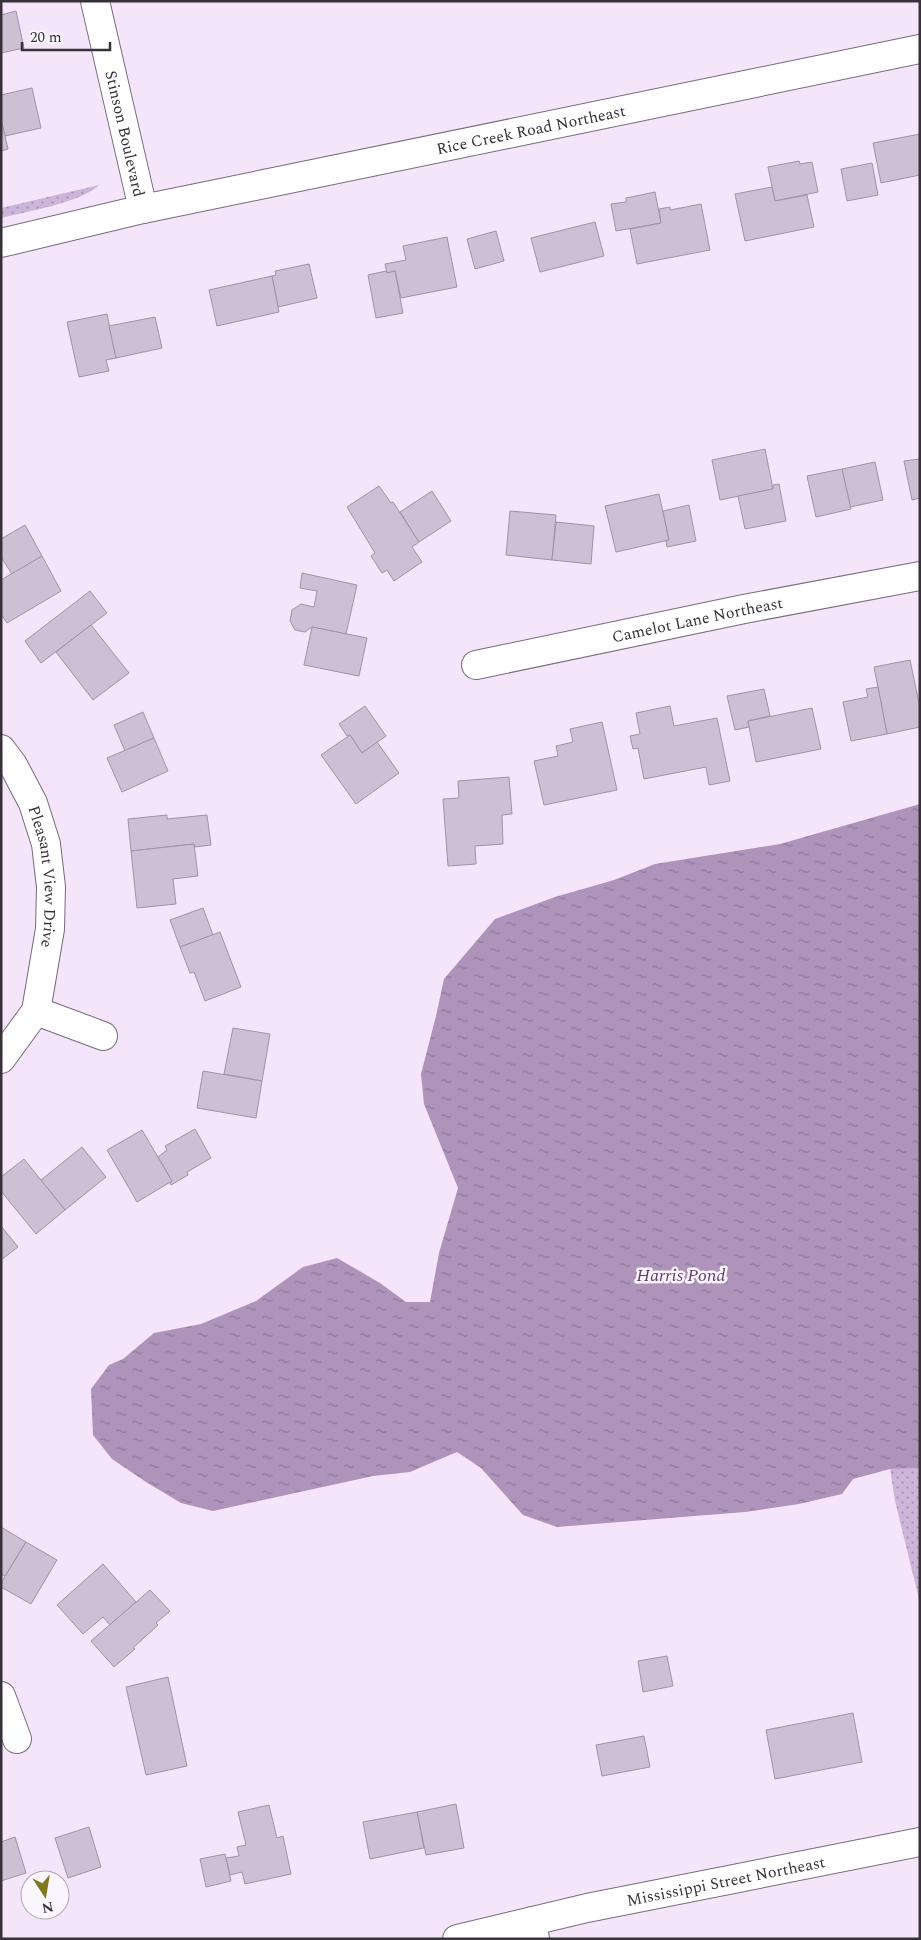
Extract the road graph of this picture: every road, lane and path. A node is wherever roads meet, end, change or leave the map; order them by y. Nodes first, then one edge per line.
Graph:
1 (95, 1) edge
2 (920, 49) edge
3 (142, 209) junction
4 (1, 242) edge
5 (920, 576) edge
6 (476, 666) dead end
7 (1, 749) edge
8 (36, 1011) junction
9 (103, 1036) dead end
10 (1, 1059) edge
11 (1, 1696) edge
12 (16, 1739) dead end
13 (920, 1842) edge
14 (534, 1930) edge
15 (457, 1939) edge

1 - 3 street, Stinson Boulevard
2 - 3 street, Rice Creek Road Northeast
3 - 4 street, Rice Creek Road Northeast
5 - 6 street, Camelot Lane Northeast
7 - 8 street, Pleasant View Drive
8 - 9 street
8 - 10 street, Pleasant View Drive
11 - 12 street
13 - 14 street, Mississippi Street Northeast
14 - 15 street, Mississippi Street Northeast

